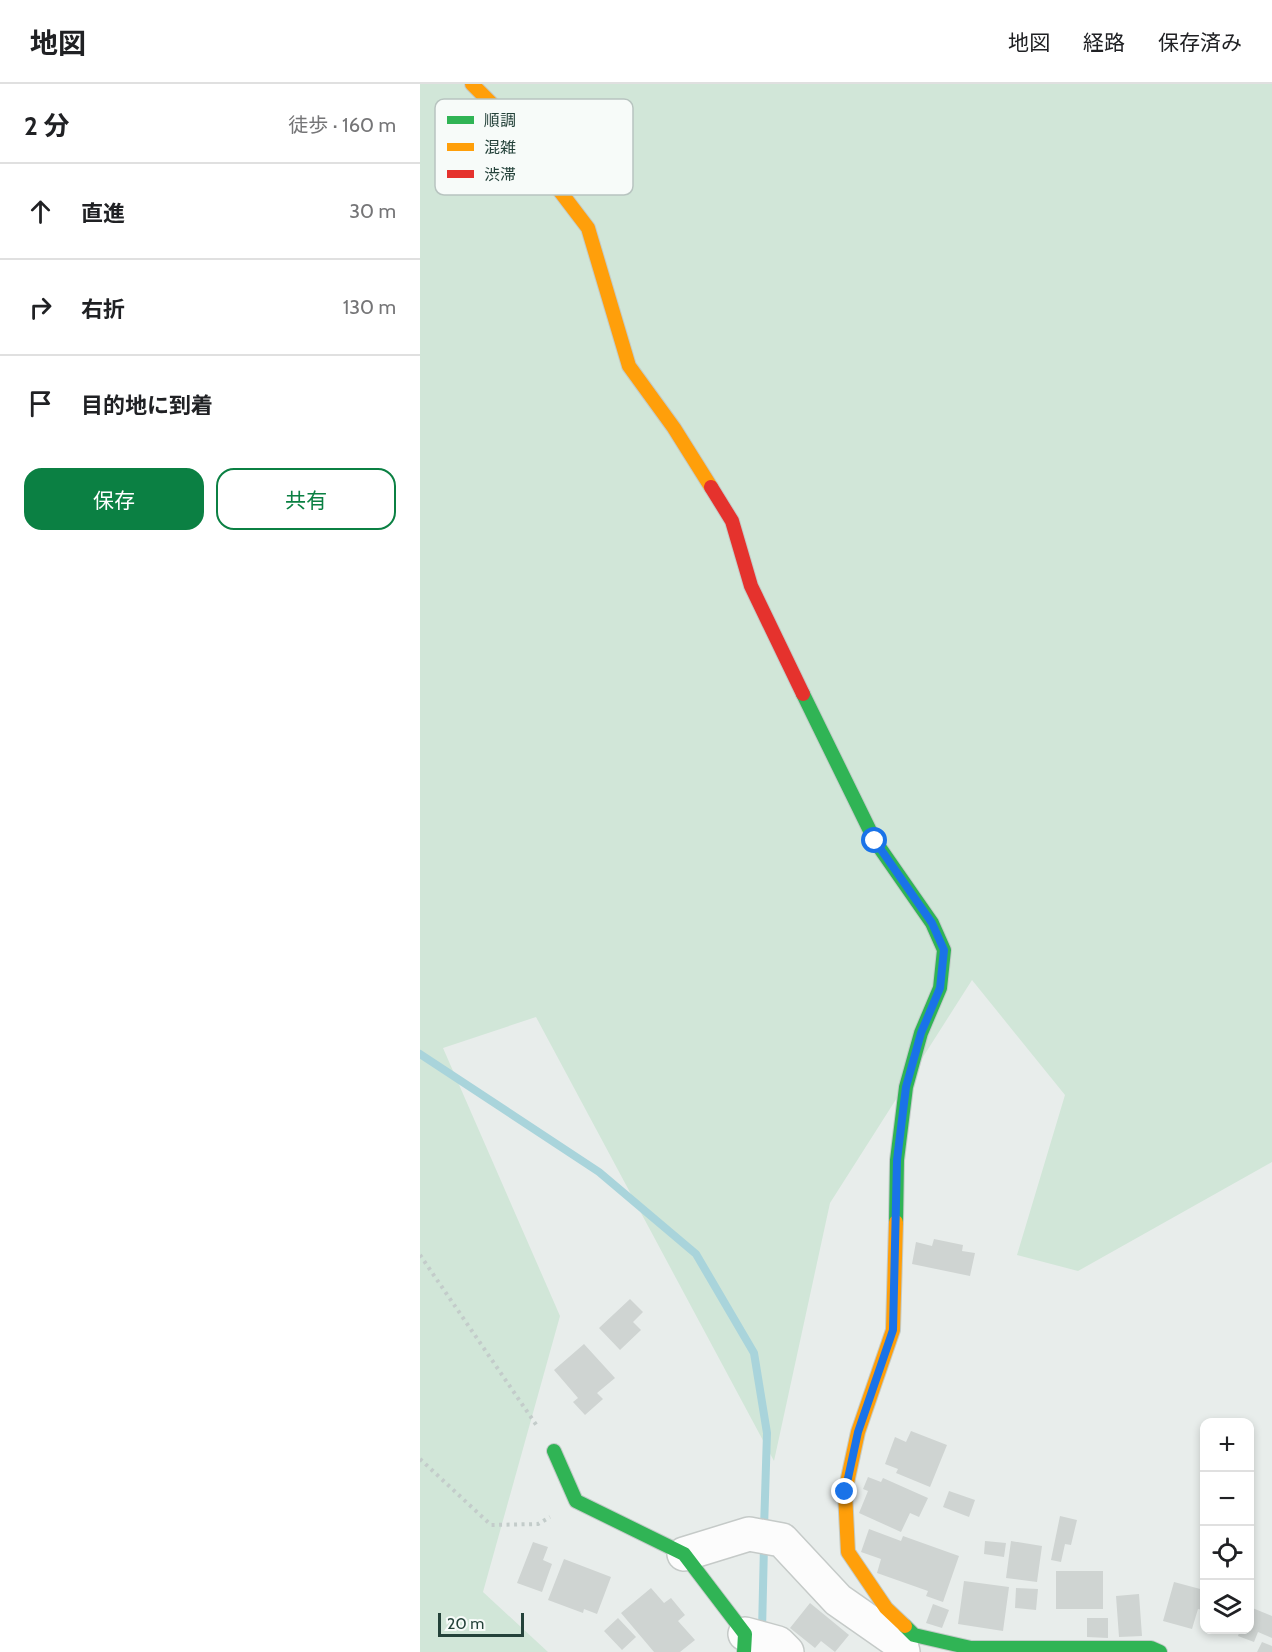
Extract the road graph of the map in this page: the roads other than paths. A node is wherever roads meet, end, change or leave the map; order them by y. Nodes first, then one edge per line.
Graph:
1 (472, 84) edge
2 (487, 99) edge
3 (563, 195) edge
4 (554, 1451) road end
5 (684, 1554) junction
6 (899, 1638) edge
7 (745, 1643) edge
8 (1105, 1650) edge
9 (787, 1652) edge
10 (1160, 1652) edge

1 - 2 street
3 - 6 street
4 - 5 street
5 - 6 street
5 - 7 street
6 - 8 street
7 - 9 street
8 - 10 street

